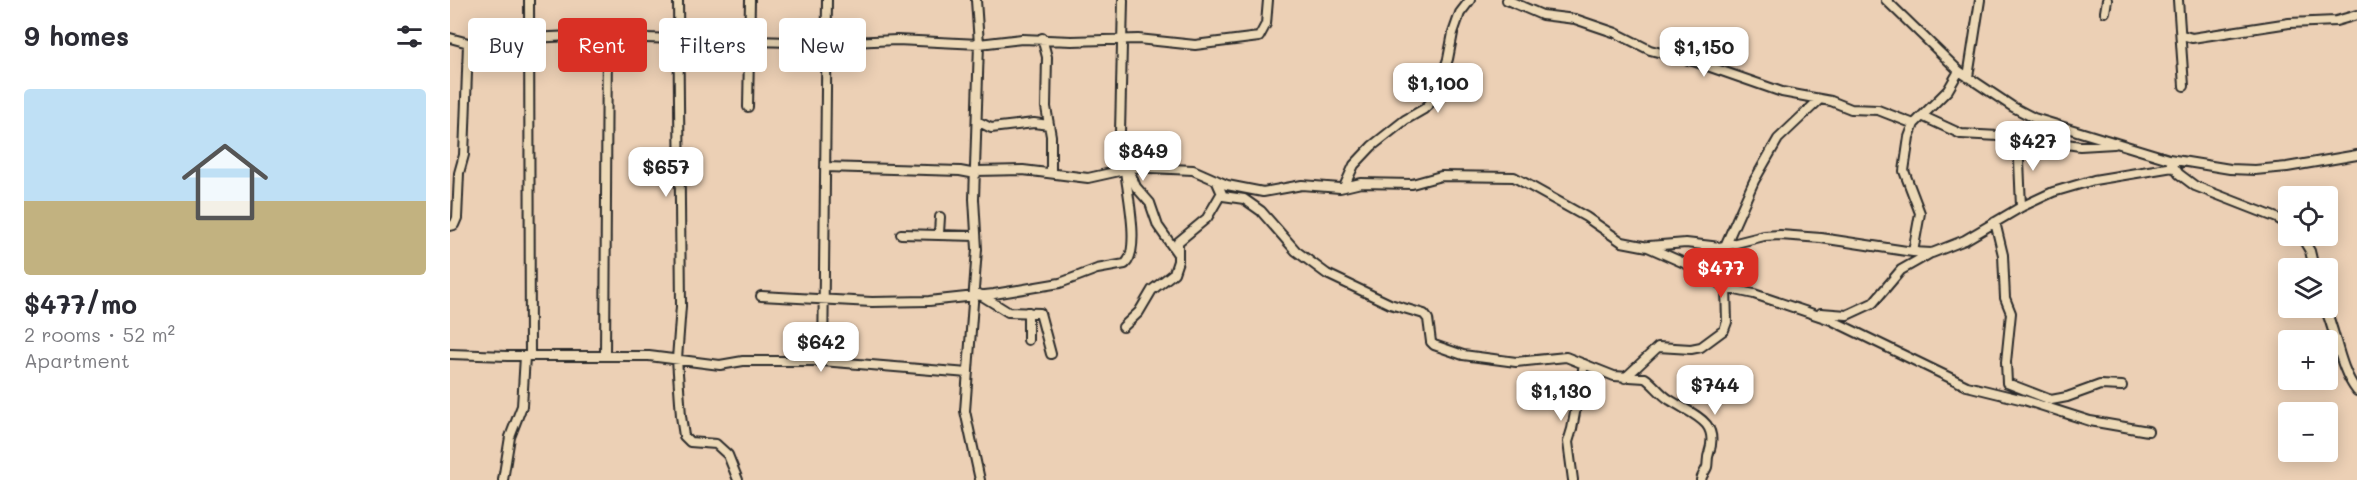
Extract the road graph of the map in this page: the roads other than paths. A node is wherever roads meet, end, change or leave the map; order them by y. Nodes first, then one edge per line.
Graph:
1 (529, 0) edge
2 (678, 0) edge
3 (750, 0) edge
4 (827, 0) edge
5 (976, 0) edge
6 (1123, 0) edge
7 (1268, 0) edge
8 (1470, 0) edge
9 (1507, 0) edge
10 (1886, 0) edge
11 (1980, 0) edge
12 (2107, 0) edge
13 (2178, 0) edge
14 (2105, 12) dead end
15 (2357, 15) edge
16 (529, 18) edge
17 (678, 18) edge
18 (749, 18) edge
19 (827, 18) edge
20 (2182, 34) dead end
21 (450, 38) edge
22 (1042, 38) junction
23 (1122, 39) junction
24 (866, 41) edge
25 (468, 44) joint
26 (979, 44) junction
27 (1959, 70) junction
28 (530, 72) edge
29 (607, 72) edge
30 (678, 72) edge
31 (748, 72) edge
32 (827, 72) edge
33 (1968, 77) junction
34 (2184, 86) dead end
35 (1820, 99) junction
36 (748, 107) dead end
37 (1922, 116) junction
38 (977, 121) junction
39 (1914, 124) junction
40 (1049, 125) junction
41 (2018, 138) junction
42 (2120, 144) junction
43 (2357, 156) edge
44 (2171, 163) junction
45 (1125, 165) junction
46 (825, 167) junction
47 (976, 172) junction
48 (1052, 173) junction
49 (1215, 180) junction
50 (1344, 187) junction
51 (1221, 194) junction
52 (2021, 207) junction
53 (939, 217) dead end
54 (2278, 219) edge
55 (1995, 222) junction
56 (450, 226) edge
57 (939, 233) junction
58 (901, 234) dead end
59 (976, 236) junction
60 (1725, 246) junction
61 (1648, 247) junction
62 (1913, 252) junction
63 (1177, 253) junction
64 (1932, 253) junction
65 (1726, 288) junction
66 (976, 295) junction
67 (761, 296) dead end
68 (825, 299) junction
69 (1028, 312) junction
70 (1811, 312) junction
71 (2330, 318) edge
72 (1123, 327) dead end
73 (1028, 340) dead end
74 (450, 354) edge
75 (1051, 354) dead end
76 (528, 356) junction
77 (604, 356) junction
78 (677, 359) junction
79 (823, 361) junction
80 (1584, 364) junction
81 (968, 373) junction
82 (1625, 378) junction
83 (2122, 386) dead end
84 (2357, 391) edge
85 (2148, 431) dead end
86 (503, 480) edge
87 (738, 480) edge
88 (980, 480) edge
89 (1573, 480) edge
90 (1701, 480) edge

1 - 16 street
2 - 17 street
3 - 18 street
4 - 19 street
5 - 26 street
6 - 23 street
7 - 23 street
8 - 50 street
9 - 35 street
10 - 27 street
11 - 33 street
12 - 14 street
13 - 34 street
15 - 20 street
21 - 25 street
22 - 23 street
22 - 26 street
22 - 40 street
23 - 45 street
24 - 26 street
25 - 56 street
26 - 38 street
27 - 33 street
27 - 37 street
28 - 76 street
29 - 77 street
30 - 78 street
31 - 36 street
32 - 46 street
33 - 42 street
35 - 39 street
35 - 60 street
37 - 39 street
37 - 41 street
38 - 40 street
38 - 47 street
39 - 62 street
40 - 48 street
41 - 42 street
41 - 52 street
42 - 44 street
43 - 44 street
44 - 52 street
44 - 54 street
45 - 48 street
45 - 49 street
45 - 63 street
45 - 66 street
46 - 47 street
46 - 68 street
47 - 48 street
47 - 59 street
49 - 50 street
49 - 51 street
50 - 61 street
51 - 63 street
51 - 80 street
52 - 55 street
53 - 57 street
55 - 64 street
55 - 83 street
57 - 58 street
57 - 59 street
59 - 66 street
60 - 61 street
60 - 62 street
61 - 65 street
62 - 64 street
63 - 72 street
64 - 70 street
65 - 70 street
65 - 82 street
66 - 68 street
66 - 69 street
66 - 81 street
67 - 68 street
68 - 79 street
69 - 73 street
69 - 75 street
70 - 85 street
71 - 84 street
74 - 76 street
76 - 77 street
76 - 86 street
77 - 78 street
78 - 79 street
78 - 87 street
79 - 81 street
80 - 82 street
80 - 89 street
81 - 88 street
82 - 90 street

